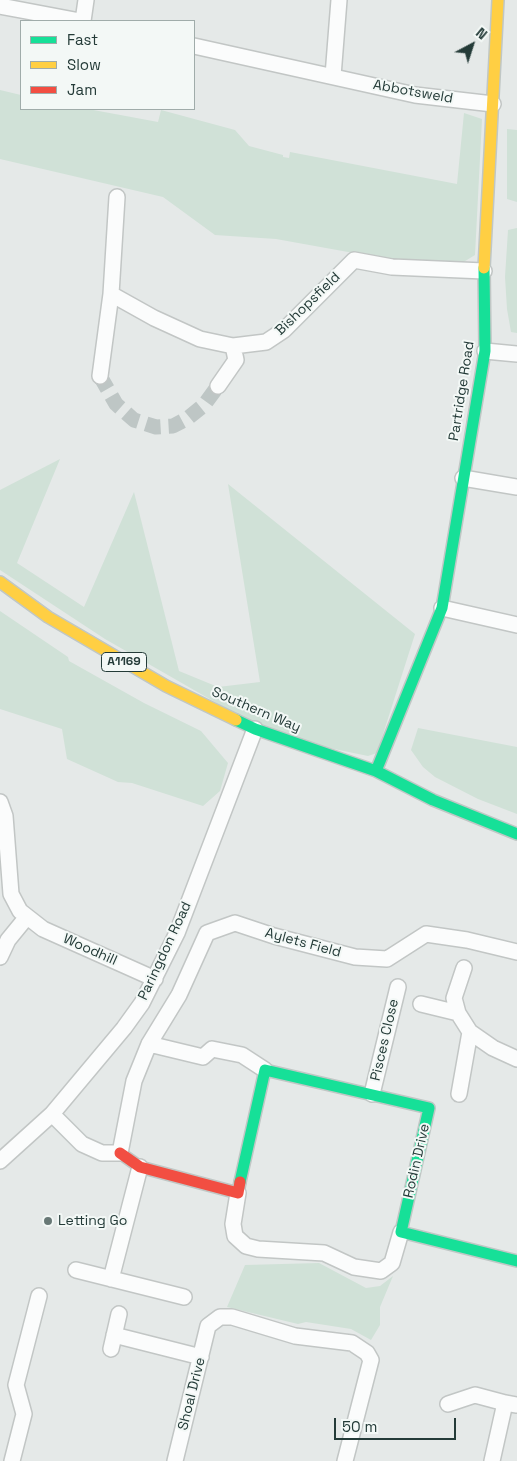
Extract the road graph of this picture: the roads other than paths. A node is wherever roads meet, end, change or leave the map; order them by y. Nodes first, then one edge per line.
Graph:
1 (86, 0) edge
2 (338, 0) edge
3 (498, 0) edge
4 (0, 6) edge
5 (76, 20) edge
6 (81, 20) edge
7 (195, 46) edge
8 (334, 76) junction
9 (493, 104) junction
10 (117, 196) dead end
11 (484, 271) junction
12 (111, 294) junction
13 (233, 346) junction
14 (485, 351) junction
15 (517, 354) edge
16 (100, 376) tunnel mouth
17 (218, 386) tunnel mouth
18 (463, 478) junction
19 (517, 487) edge
20 (0, 582) edge
21 (442, 608) junction
22 (517, 625) edge
23 (255, 729) junction
24 (376, 772) junction
25 (0, 802) edge
26 (517, 834) edge
27 (26, 918) junction
28 (517, 952) edge
29 (0, 957) edge
30 (464, 968) dead end
31 (155, 978) junction
32 (398, 986) dead end
33 (421, 1004) dead end
34 (458, 1013) junction
35 (470, 1032) junction
36 (149, 1044) junction
37 (517, 1059) edge
38 (265, 1070) junction
39 (372, 1094) junction
40 (459, 1094) dead end
41 (52, 1114) junction
42 (120, 1153) junction
43 (0, 1161) edge
44 (140, 1167) junction
45 (238, 1193) junction
46 (401, 1232) junction
47 (517, 1261) edge
48 (76, 1270) dead end
49 (110, 1279) junction
50 (39, 1296) dead end
51 (184, 1297) dead end
52 (120, 1314) dead end
53 (201, 1357) junction
54 (448, 1404) dead end
55 (511, 1404) edge
56 (12, 1461) edge
57 (175, 1461) edge
58 (345, 1461) edge
59 (492, 1461) edge

1 - 6 street
2 - 8 street
3 - 9 street, Partridge Road
4 - 5 street
7 - 8 street, Abbotsweld
8 - 9 street, Abbotsweld
9 - 11 street, Partridge Road
10 - 12 street
11 - 13 street, Bishopsfield
11 - 14 street, Partridge Road
12 - 13 street, Bishopsfield
12 - 16 street
13 - 17 street
14 - 15 street
14 - 18 street, Partridge Road
18 - 19 street
18 - 21 street, Partridge Road
20 - 23 street, Southern Way / A1169
21 - 22 street
21 - 24 street, Partridge Road
23 - 24 street, Southern Way / A1169
23 - 31 street, Paringdon Road
24 - 26 street, Southern Way / A1169
25 - 27 street, Woodhill
27 - 29 street
27 - 31 street, Woodhill
28 - 36 street, Aylets Field
30 - 34 street
31 - 41 street, Paringdon Road
32 - 39 street, Pisces Close
33 - 34 street
34 - 35 street
35 - 37 street
35 - 40 street
36 - 38 street, Rodin Drive
36 - 42 street, Aylets Field
38 - 39 street, Rodin Drive
38 - 45 street
39 - 46 street, Rodin Drive
41 - 42 street
41 - 43 street, Paringdon Road
42 - 44 street
44 - 45 street
44 - 49 street
45 - 46 street
46 - 47 street
48 - 49 street
49 - 51 street
50 - 56 street
52 - 53 street
53 - 57 street, Shoal Drive
53 - 58 street, Shoal Drive
54 - 55 street
55 - 59 street

